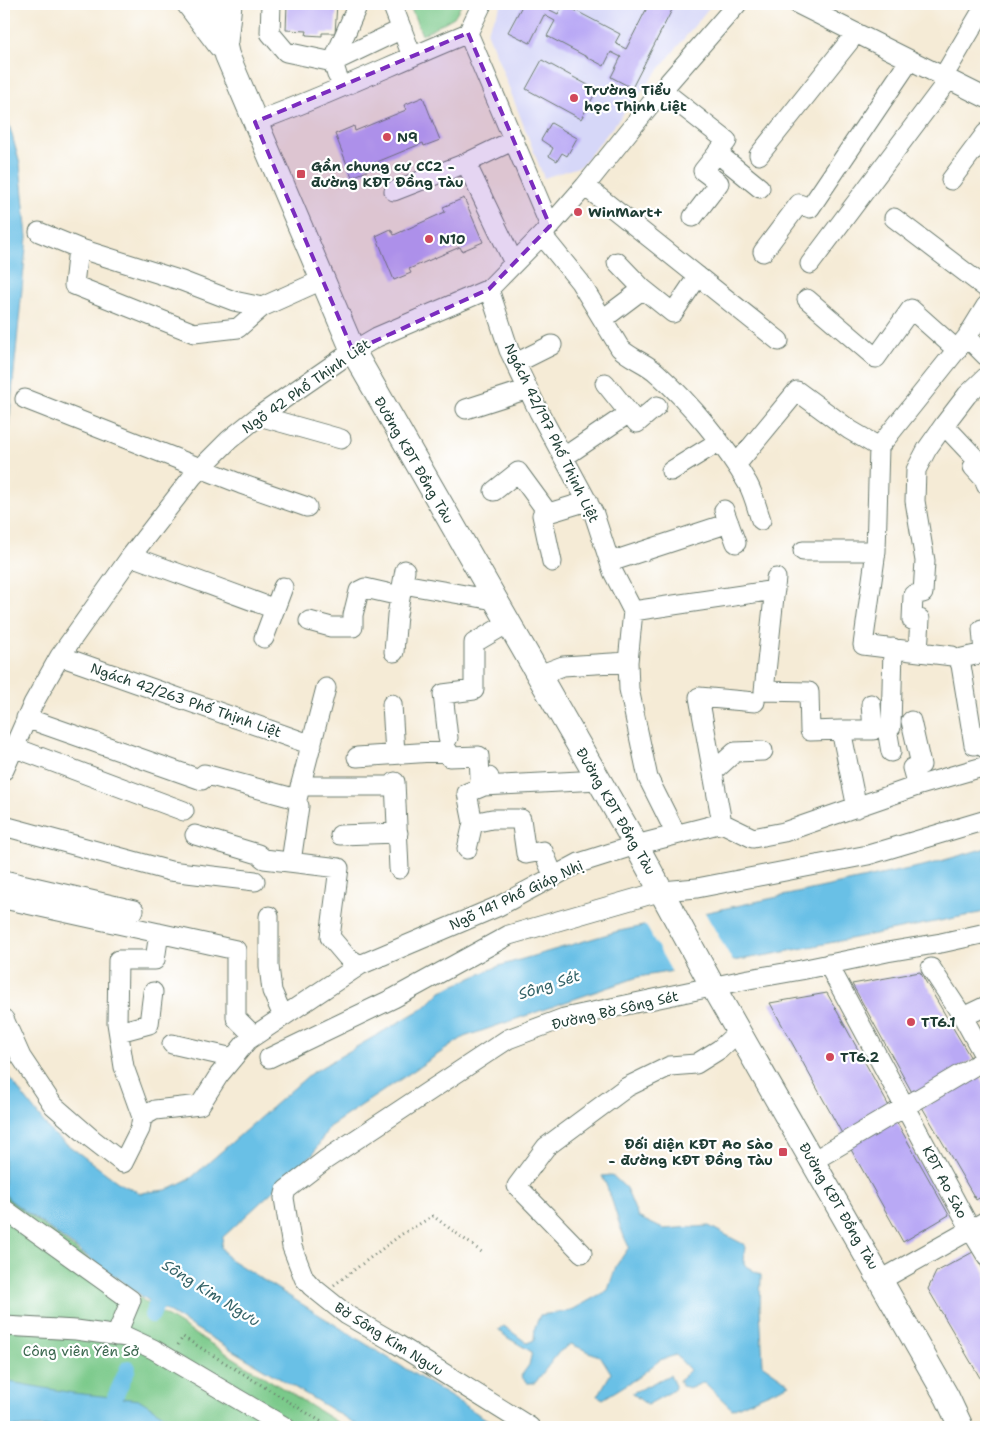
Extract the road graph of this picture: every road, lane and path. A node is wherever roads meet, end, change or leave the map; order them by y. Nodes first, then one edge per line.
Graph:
1 (189, 4) edge
2 (215, 4) edge
3 (232, 4) edge
4 (271, 4) edge
5 (358, 4) edge
6 (392, 4) edge
7 (482, 4) edge
8 (738, 4) edge
9 (798, 4) edge
10 (986, 4) edge
11 (402, 29) junction
12 (468, 33) junction
13 (856, 33) junction
14 (227, 55) junction
15 (412, 56) junction
16 (910, 60) junction
17 (333, 62) junction
18 (946, 78) junction
19 (341, 88) junction
20 (662, 90) junction
21 (986, 98) edge
22 (255, 122) junction
23 (986, 133) edge
24 (514, 140) junction
25 (717, 153) junction
26 (759, 155) dead end
27 (466, 163) junction
28 (951, 180) dead end
29 (585, 186) junction
30 (760, 188) dead end
31 (394, 191) dead end
32 (693, 217) dead end
33 (894, 218) dead end
34 (546, 231) junction
35 (39, 232) dead end
36 (78, 248) junction
37 (763, 252) dead end
38 (616, 262) dead end
39 (514, 263) junction
40 (810, 264) dead end
41 (698, 276) junction
42 (322, 280) junction
43 (986, 288) edge
44 (489, 289) junction
45 (643, 289) junction
46 (807, 299) dead end
47 (986, 306) edge
48 (262, 307) junction
49 (603, 319) junction
50 (779, 342) dead end
51 (552, 344) dead end
52 (962, 344) junction
53 (353, 351) junction
54 (986, 356) edge
55 (516, 363) junction
56 (986, 377) edge
57 (605, 383) dead end
58 (528, 390) junction
59 (25, 399) dead end
60 (657, 406) dead end
61 (466, 409) dead end
62 (629, 413) junction
63 (259, 416) junction
64 (944, 425) junction
65 (341, 439) dead end
66 (718, 442) junction
67 (879, 447) junction
68 (564, 457) junction
69 (736, 465) junction
70 (201, 468) junction
71 (671, 471) dead end
72 (986, 485) edge
73 (494, 491) dead end
74 (588, 501) junction
75 (307, 507) dead end
76 (548, 514) junction
77 (761, 520) dead end
78 (736, 543) dead end
79 (803, 551) dead end
80 (876, 551) junction
81 (131, 556) junction
82 (552, 562) dead end
83 (610, 562) junction
84 (403, 583) junction
85 (284, 587) dead end
86 (494, 600) junction
87 (275, 609) junction
88 (633, 611) junction
89 (309, 620) dead end
90 (508, 623) junction
91 (982, 629) dead end
92 (264, 638) dead end
93 (894, 648) junction
94 (918, 651) junction
95 (394, 652) dead end
96 (60, 656) junction
97 (958, 659) junction
98 (628, 662) junction
99 (539, 675) junction
100 (326, 688) dead end
101 (755, 702) dead end
102 (392, 704) dead end
103 (871, 704) dead end
104 (26, 718) junction
105 (911, 721) dead end
106 (978, 722) edge
107 (842, 730) junction
108 (448, 738) dead end
109 (312, 744) junction
110 (13, 747) junction
111 (986, 749) edge
112 (763, 751) dead end
113 (891, 752) dead end
114 (395, 754) junction
115 (357, 757) dead end
116 (986, 766) edge
117 (4, 770) edge
118 (713, 772) junction
119 (598, 780) junction
120 (487, 786) junction
121 (917, 786) junction
122 (299, 797) junction
123 (857, 808) junction
124 (184, 811) dead end
125 (986, 820) edge
126 (473, 823) junction
127 (722, 823) junction
128 (4, 826) edge
129 (398, 834) junction
130 (676, 834) junction
131 (195, 835) dead end
132 (340, 835) dead end
133 (636, 845) junction
134 (467, 849) dead end
135 (258, 854) junction
136 (291, 862) junction
137 (399, 869) dead end
138 (554, 876) junction
139 (4, 880) edge
140 (662, 891) junction
141 (4, 899) edge
142 (134, 910) dead end
143 (269, 916) dead end
144 (159, 933) junction
145 (986, 933) edge
146 (828, 964) junction
147 (360, 965) junction
148 (931, 968) dead end
149 (711, 982) junction
150 (153, 992) dead end
151 (986, 1006) edge
152 (283, 1016) junction
153 (963, 1017) junction
154 (4, 1019) edge
155 (739, 1031) junction
156 (119, 1032) junction
157 (254, 1036) junction
158 (172, 1044) dead end
159 (233, 1058) junction
160 (270, 1058) dead end
161 (986, 1059) edge
162 (906, 1108) junction
163 (142, 1117) junction
164 (813, 1161) junction
165 (286, 1190) joint
166 (4, 1209) edge
167 (979, 1225) edge
168 (483, 1253) dead end
169 (582, 1253) dead end
170 (986, 1255) edge
171 (881, 1280) junction
172 (321, 1294) junction
173 (4, 1326) edge
174 (116, 1336) junction
175 (170, 1359) junction
176 (285, 1427) edge
177 (330, 1427) edge
178 (530, 1427) edge
179 (961, 1427) edge

1 - 14 main road
2 - 14 main road
3 - 14 street, Đường KĐT Đồng Tàu
4 - 17 street
5 - 17 street
6 - 11 street
7 - 12 street
8 - 20 street, Ngõ 42 Phố Thịnh Liệt
9 - 13 street
10 - 18 street
11 - 15 street
11 - 17 street
12 - 15 street
12 - 24 street
13 - 16 street
13 - 26 street
14 - 22 main road, Đường KĐT Đồng Tàu
15 - 19 street
16 - 18 street
16 - 37 street
17 - 19 street
18 - 21 street
18 - 40 street
19 - 22 street
20 - 25 street
20 - 29 street, Ngõ 42 Phố Thịnh Liệt
22 - 42 main road, Đường KĐT Đồng Tàu
23 - 28 street
24 - 27 street
24 - 34 street
25 - 30 street
25 - 32 street
27 - 31 street
27 - 39 street
29 - 34 street, Ngõ 42 Phố Thịnh Liệt
29 - 41 street
33 - 43 street
34 - 39 street, Ngõ 42 Phố Thịnh Liệt
34 - 49 street
35 - 36 street
36 - 48 street
36 - 48 street
38 - 45 street
39 - 44 street, Ngõ 42 Phố Thịnh Liệt
41 - 45 street
41 - 50 street
42 - 48 street
42 - 53 main road, Đường KĐT Đồng Tàu
44 - 53 street, Ngõ 42 Phố Thịnh Liệt
44 - 55 street, Ngách 42/197 Phố Thịnh Liệt
45 - 49 street
46 - 52 street
47 - 52 street
49 - 66 street
51 - 55 street
52 - 54 street
52 - 67 street
53 - 63 street, Ngõ 42 Phố Thịnh Liệt
53 - 86 main road, Đường KĐT Đồng Tàu
55 - 58 street, Ngách 42/197 Phố Thịnh Liệt
56 - 64 street
57 - 62 street
58 - 61 street
58 - 68 street, Ngách 42/197 Phố Thịnh Liệt
59 - 70 street
60 - 62 street
62 - 68 street
63 - 65 street
63 - 70 street, Ngõ 42 Phố Thịnh Liệt
64 - 72 street
64 - 94 street
66 - 69 street
66 - 71 street
67 - 69 street
67 - 80 street
68 - 74 street, Ngách 42/197 Phố Thịnh Liệt
69 - 77 street
70 - 75 street
70 - 81 street, Ngõ 42 Phố Thịnh Liệt
73 - 76 street
74 - 76 street
74 - 83 street, Ngách 42/197 Phố Thịnh Liệt
76 - 82 street
78 - 83 street
79 - 80 street
80 - 93 street
81 - 87 street
81 - 96 street, Ngõ 42 Phố Thịnh Liệt
83 - 88 street, Ngách 42/197 Phố Thịnh Liệt
84 - 86 street
84 - 89 street
84 - 95 street
85 - 87 street
86 - 90 main road, Đường KĐT Đồng Tàu
87 - 92 street
88 - 98 street
88 - 107 street
90 - 99 main road, Đường KĐT Đồng Tàu
90 - 108 street
91 - 97 street
93 - 94 street
93 - 113 street
94 - 97 street
96 - 104 street, Ngõ 42 Phố Thịnh Liệt
96 - 109 street, Ngách 42/263 Phố Thịnh Liệt
97 - 106 street
98 - 99 street
98 - 130 street
99 - 119 main road, Đường KĐT Đồng Tàu
100 - 109 street
101 - 118 street
102 - 114 street
103 - 107 street
104 - 110 street, Ngõ 42 Phố Thịnh Liệt
104 - 122 street
105 - 121 street
106 - 111 street
107 - 123 street
109 - 122 street
110 - 117 street, Ngõ 42 Phố Thịnh Liệt
110 - 124 street
112 - 118 street
114 - 115 street
114 - 120 street
116 - 121 street
118 - 127 street
119 - 120 street
119 - 133 main road, Đường KĐT Đồng Tàu
120 - 126 street
121 - 123 street
122 - 129 street
122 - 136 street
123 - 127 street
125 - 140 street
126 - 134 street
126 - 138 street
127 - 130 street, Ngõ 141 Phố Giáp Nhị
128 - 135 street
129 - 132 street
129 - 137 street
130 - 133 street, Ngõ 141 Phố Giáp Nhị
131 - 135 street
133 - 138 street, Ngõ 141 Phố Giáp Nhị
133 - 140 main road, Đường KĐT Đồng Tàu
135 - 136 street
136 - 147 street
138 - 147 street, Ngõ 141 Phố Giáp Nhị
139 - 142 street
140 - 149 main road, Đường KĐT Đồng Tàu
140 - 160 street
141 - 144 street
143 - 152 street
144 - 156 street
144 - 157 street
145 - 146 street, Đường Bờ Sông Sét
146 - 149 street, Đường Bờ Sông Sét
146 - 162 street, KĐT Ao Sào
147 - 152 street, Ngõ 141 Phố Giáp Nhị
148 - 153 street
149 - 155 main road, Đường KĐT Đồng Tàu
149 - 165 street, Đường Bờ Sông Sét
150 - 156 street
151 - 153 street
152 - 157 street, Ngõ 141 Phố Giáp Nhị
153 - 161 street
154 - 163 street
155 - 164 main road, Đường KĐT Đồng Tàu
155 - 169 street
156 - 163 street
157 - 159 street, Ngõ 141 Phố Giáp Nhị
158 - 159 street
159 - 163 street, Ngõ 141 Phố Giáp Nhị
161 - 162 street
162 - 164 street
162 - 167 street, KĐT Ao Sào
164 - 171 main road, Đường KĐT Đồng Tàu
165 - 172 street, Bờ Sông Kim Ngưu
166 - 174 street
167 - 170 street, KĐT Ao Sào
167 - 171 street
168 - 172 path
171 - 179 main road, Đường KĐT Đồng Tàu
172 - 178 street, Bờ Sông Kim Ngưu
173 - 174 street
174 - 175 street
175 - 176 street
175 - 177 path

